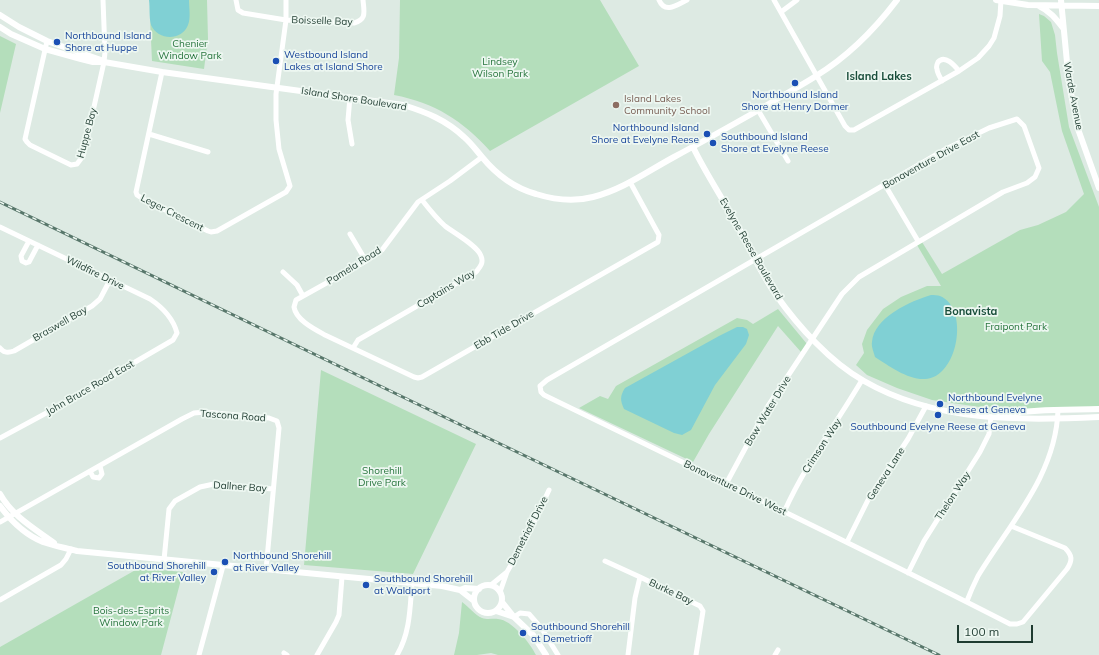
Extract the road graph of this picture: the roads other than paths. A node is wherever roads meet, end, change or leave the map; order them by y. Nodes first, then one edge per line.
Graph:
1 (103, 0) edge
2 (236, 0) edge
3 (286, 0) edge
4 (363, 0) edge
5 (659, 0) edge
6 (687, 0) edge
7 (774, 0) edge
8 (797, 0) edge
9 (897, 0) edge
10 (1000, 0) edge
11 (1062, 3) edge
12 (1038, 5) junction
13 (1099, 6) edge
14 (781, 12) junction
15 (0, 15) edge
16 (286, 20) junction
17 (0, 27) edge
18 (1063, 28) junction
19 (47, 41) junction
20 (45, 49) junction
21 (104, 62) junction
22 (959, 71) junction
23 (162, 72) junction
24 (817, 75) junction
25 (942, 81) junction
26 (276, 88) junction
27 (350, 97) junction
28 (758, 110) junction
29 (149, 134) junction
30 (352, 144) dead end
31 (693, 147) junction
32 (208, 152) dead end
33 (482, 158) junction
34 (788, 161) dead end
35 (630, 182) junction
36 (885, 185) junction
37 (1099, 188) edge
38 (422, 200) junction
39 (0, 227) edge
40 (350, 234) dead end
41 (29, 241) junction
42 (918, 241) junction
43 (38, 245) junction
44 (756, 260) junction
45 (366, 261) junction
46 (283, 272) dead end
47 (110, 280) junction
48 (304, 296) junction
49 (294, 307) joint
50 (177, 333) joint
51 (812, 339) junction
52 (0, 348) edge
53 (353, 348) junction
54 (862, 380) junction
55 (926, 406) junction
56 (1099, 409) edge
57 (1058, 410) junction
58 (991, 417) junction
59 (1099, 417) edge
60 (1057, 419) junction
61 (0, 438) edge
62 (100, 466) junction
63 (90, 471) junction
64 (726, 484) junction
65 (273, 489) junction
66 (549, 490) dead end
67 (0, 494) edge
68 (0, 506) edge
69 (784, 512) junction
70 (15, 513) junction
71 (8, 517) junction
72 (0, 522) edge
73 (1011, 526) junction
74 (847, 542) junction
75 (59, 546) junction
76 (72, 550) junction
77 (164, 560) junction
78 (605, 561) dead end
79 (222, 566) junction
80 (266, 570) junction
81 (507, 572) junction
82 (908, 573) junction
83 (342, 577) junction
84 (640, 577) junction
85 (412, 583) junction
86 (491, 585) junction
87 (479, 589) junction
88 (460, 590) junction
89 (500, 592) junction
90 (0, 600) edge
91 (474, 601) junction
92 (967, 601) junction
93 (502, 602) junction
94 (496, 612) junction
95 (514, 617) junction
96 (199, 655) edge
97 (317, 655) edge
98 (397, 655) edge
99 (546, 655) edge
100 (558, 655) edge
101 (628, 655) edge
102 (696, 655) edge

1 - 21 street
2 - 16 street
3 - 16 street
4 - 16 street, Boisselle Bay
5 - 6 street
7 - 14 street
8 - 14 street
9 - 24 street, Island Shore Boulevard
10 - 12 street
10 - 22 street
11 - 12 street
11 - 13 street
11 - 18 street, Warde Avenue
12 - 18 street
14 - 24 street
15 - 19 street, Island Shore Boulevard
16 - 26 street
17 - 20 street, Island Shore Boulevard
18 - 37 street, Warde Avenue
19 - 20 street, Huppe Bay
19 - 21 street, Island Shore Boulevard
20 - 21 street, Island Shore Boulevard
20 - 21 street, Huppe Bay
21 - 23 street, Island Shore Boulevard
22 - 25 street
22 - 25 street
23 - 26 street, Island Shore Boulevard
23 - 29 street, Leger Crescent
24 - 25 street
24 - 28 street, Island Shore Boulevard
26 - 27 street, Island Shore Boulevard
26 - 29 street, Leger Crescent
27 - 30 street
27 - 33 street, Island Shore Boulevard
28 - 31 street, Island Shore Boulevard
28 - 34 street
29 - 32 street
31 - 35 street, Island Shore Boulevard
31 - 44 street, Evelyne Reese Boulevard
33 - 35 street, Island Shore Boulevard
33 - 38 street, Pamela Road
35 - 53 street, Ebb Tide Drive
36 - 42 street
36 - 42 street, Bonaventure Drive East
36 - 44 street, Bonaventure Drive East
38 - 45 street, Pamela Road
38 - 53 street, Captains Way
39 - 41 street, Wildfire Drive
40 - 45 street
41 - 43 street, Wildfire Drive
41 - 43 street
42 - 51 street, Bonaventure Drive East
43 - 47 street, Wildfire Drive
44 - 51 street, Evelyne Reese Boulevard
44 - 64 street, Bonaventure Drive West
45 - 48 street, Pamela Road
46 - 48 street
47 - 50 street, Wildfire Drive
47 - 52 street, Braswell Bay
48 - 49 street, Pamela Road
49 - 53 street, Ebb Tide Drive
50 - 61 street, John Bruce Road East
51 - 54 street, Evelyne Reese Boulevard
51 - 64 street, Bow Water Drive
54 - 55 street, Evelyne Reese Boulevard
54 - 69 street, Crimson Way
55 - 58 street, Evelyne Reese Boulevard
55 - 74 street, Geneva Lane
56 - 57 street, Evelyne Reese Boulevard
57 - 58 street, Evelyne Reese Boulevard
57 - 60 street
58 - 60 street, Evelyne Reese Boulevard
58 - 82 street, Thelon Way
59 - 60 street, Evelyne Reese Boulevard
60 - 73 street
62 - 63 street, Tascona Road
62 - 63 street, Tascona Road
62 - 65 street, Tascona Road
63 - 70 street, Tascona Road
64 - 69 street, Bonaventure Drive West
65 - 77 street, Dallner Bay
65 - 80 street, Tascona Road
66 - 81 street, Demetrioff Drive
67 - 70 street
68 - 71 street
69 - 74 street, Bonaventure Drive West
70 - 71 street, Tascona Road
70 - 75 street
71 - 72 street, Tascona Road
71 - 75 street
73 - 92 street
73 - 92 street, Bonaventure Drive West
74 - 82 street, Bonaventure Drive West
75 - 76 street
76 - 77 street
76 - 90 street
77 - 79 street
78 - 84 street, Burke Bay
79 - 80 street
79 - 96 street
80 - 83 street
81 - 86 street, Demetrioff Drive
81 - 89 street, Demetrioff Drive
82 - 92 street, Bonaventure Drive West
83 - 85 street
83 - 97 street
84 - 101 street, Burke Bay
84 - 102 street, Burke Bay
85 - 88 street
85 - 98 street
86 - 87 street
86 - 89 street
87 - 88 street
87 - 91 street
88 - 91 street
89 - 93 street
91 - 94 street
93 - 94 street
93 - 95 street
94 - 95 street
95 - 99 street
95 - 100 street

